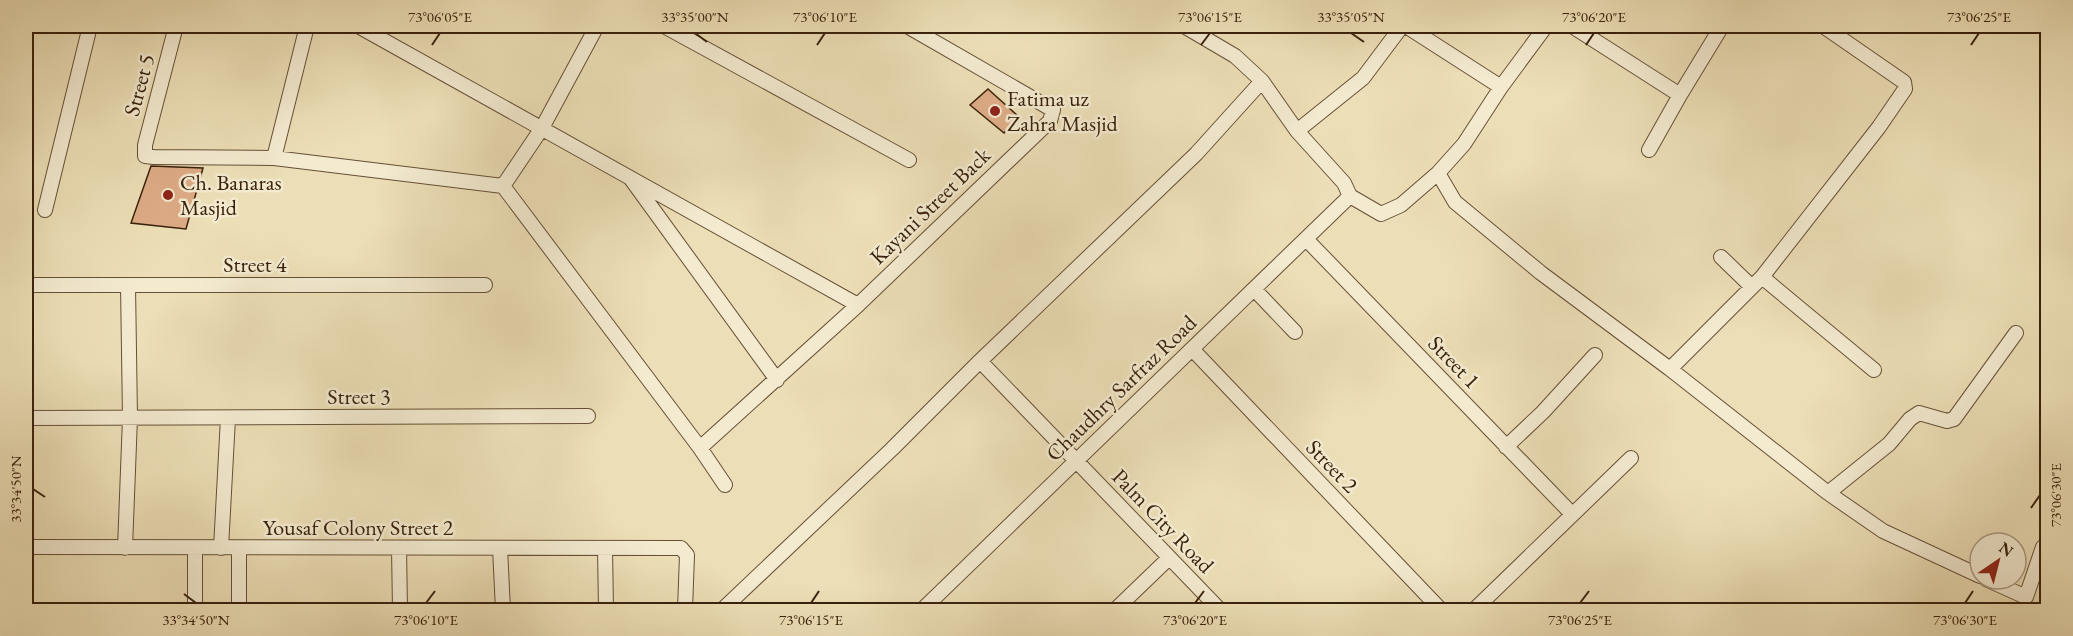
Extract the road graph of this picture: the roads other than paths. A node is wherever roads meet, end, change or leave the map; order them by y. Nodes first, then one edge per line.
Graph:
1 (90, 26) edge
2 (176, 26) edge
3 (307, 26) edge
4 (358, 26) edge
5 (597, 26) edge
6 (664, 26) edge
7 (907, 26) edge
8 (1184, 26) edge
9 (1404, 26) edge
10 (1546, 26) edge
11 (1572, 26) edge
12 (1722, 26) edge
13 (1823, 26) edge
14 (1262, 81) junction
15 (1501, 87) junction
16 (1680, 95) junction
17 (542, 128) junction
18 (1301, 135) junction
19 (1649, 150) dead end
20 (274, 158) junction
21 (909, 160) dead end
22 (1438, 173) junction
23 (628, 175) junction
24 (503, 186) junction
25 (1350, 196) junction
26 (45, 210) dead end
27 (1306, 239) junction
28 (1721, 257) dead end
29 (1762, 277) junction
30 (26, 285) edge
31 (128, 285) junction
32 (485, 285) dead end
33 (1752, 287) junction
34 (1254, 290) junction
35 (858, 305) junction
36 (1295, 332) dead end
37 (2016, 333) dead end
38 (1192, 350) junction
39 (1595, 355) dead end
40 (980, 361) junction
41 (1670, 369) junction
42 (1874, 370) dead end
43 (777, 380) junction
44 (588, 417) dead end
45 (26, 418) edge
46 (130, 418) junction
47 (228, 418) junction
48 (1506, 447) junction
49 (700, 448) junction
50 (1631, 458) dead end
51 (1075, 460) junction
52 (725, 485) dead end
53 (1828, 493) junction
54 (1572, 514) junction
55 (2048, 544) edge
56 (26, 547) edge
57 (125, 548) junction
58 (195, 548) junction
59 (221, 548) junction
60 (239, 548) junction
61 (399, 548) junction
62 (500, 548) junction
63 (604, 548) junction
64 (1169, 558) junction
65 (1968, 570) edge
66 (2005, 591) edge
67 (2026, 604) edge
68 (195, 610) edge
69 (239, 610) edge
70 (400, 610) edge
71 (503, 610) edge
72 (606, 610) edge
73 (685, 610) edge
74 (722, 610) edge
75 (922, 610) edge
76 (1116, 610) edge
77 (1220, 610) edge
78 (1441, 610) edge
79 (1474, 610) edge

1 - 26 street
2 - 20 street, Street 5
3 - 20 street
4 - 17 street
5 - 17 street
6 - 21 street
7 - 35 street, Kayani Street Back
8 - 14 street
9 - 15 street
9 - 18 street
10 - 15 street
11 - 16 street
12 - 16 street
13 - 29 street
14 - 18 street
14 - 40 street
15 - 22 street
16 - 19 street
17 - 23 street
17 - 24 street
18 - 25 street
20 - 24 street
22 - 25 street
22 - 41 street
23 - 35 street
23 - 43 street
24 - 49 street
25 - 27 street, Chaudhry Sarfraz Road
27 - 34 street, Chaudhry Sarfraz Road
27 - 48 street, Street 1
28 - 33 street
29 - 33 street
29 - 42 street
30 - 31 street, Street 4
31 - 32 street, Street 4
31 - 46 street
33 - 41 street
34 - 36 street
34 - 38 street, Chaudhry Sarfraz Road
35 - 43 street, Kayani Street Back
37 - 53 street
38 - 51 street, Chaudhry Sarfraz Road
38 - 78 street, Street 2
39 - 48 street
40 - 51 street, Palm City Road
40 - 74 street
41 - 53 street
43 - 49 street, Kayani Street Back
44 - 47 street, Street 3
45 - 46 street, Street 3
46 - 47 street, Street 3
46 - 57 street
47 - 59 street
48 - 54 street, Street 1
49 - 52 street
50 - 54 street
51 - 64 street, Palm City Road
51 - 75 street, Chaudhry Sarfraz Road
53 - 65 street
54 - 79 street
55 - 67 street
56 - 57 street, Yousaf Colony Street 2
57 - 58 street, Yousaf Colony Street 2
58 - 59 street, Yousaf Colony Street 2
58 - 68 street
59 - 60 street, Yousaf Colony Street 2
60 - 61 street, Yousaf Colony Street 2
60 - 69 street
61 - 62 street, Yousaf Colony Street 2
61 - 70 street
62 - 63 street, Yousaf Colony Street 2
62 - 71 street
63 - 72 street
63 - 73 street, Yousaf Colony Street 2
64 - 76 street
64 - 77 street, Palm City Road
66 - 67 street

